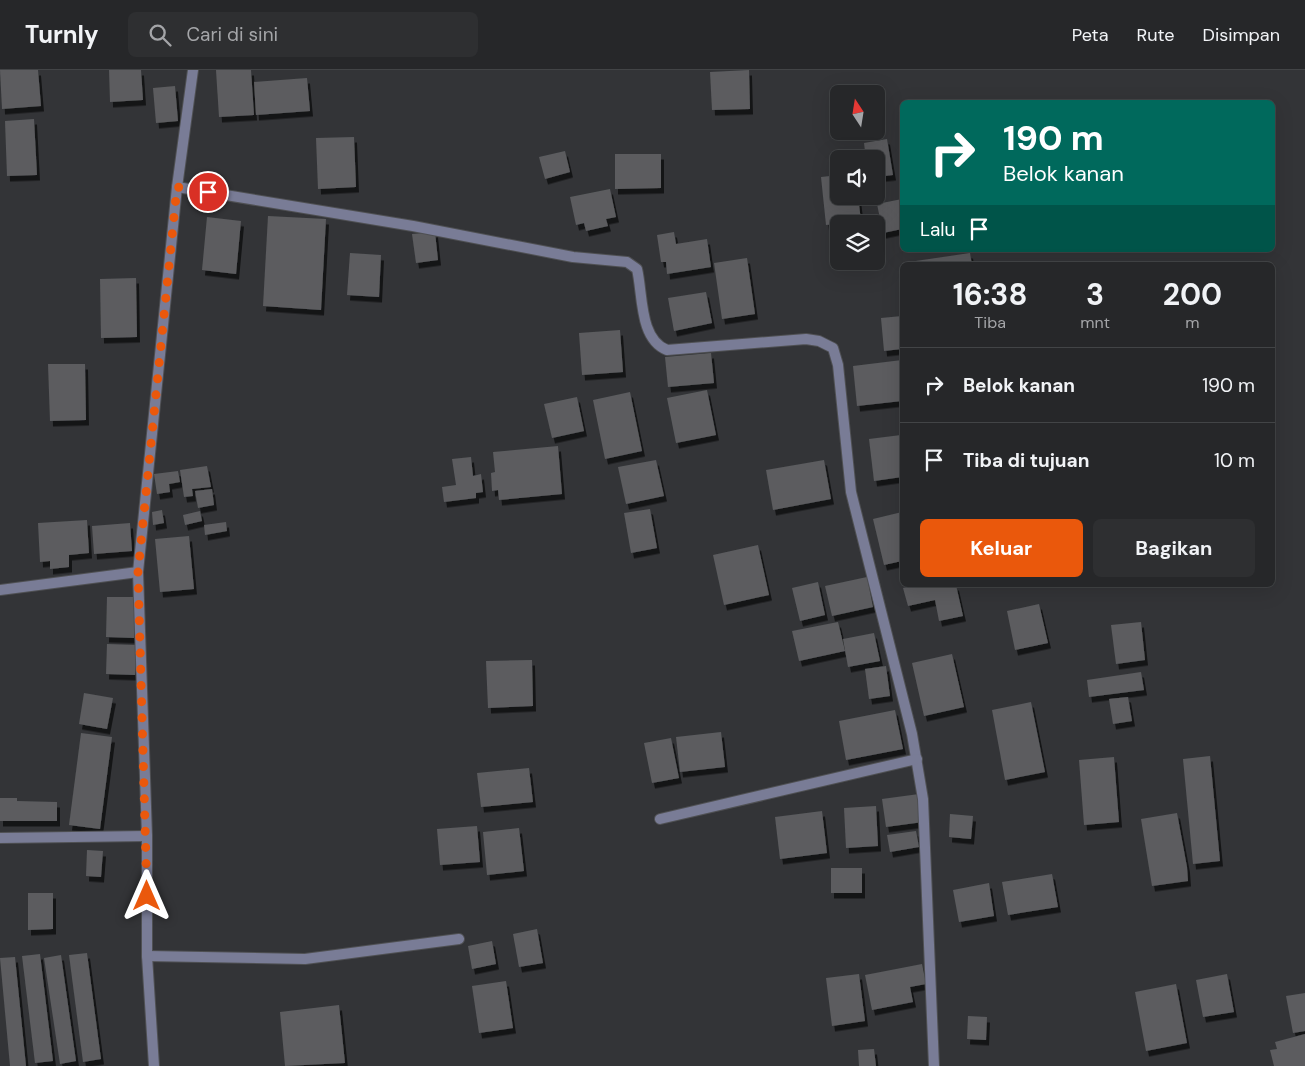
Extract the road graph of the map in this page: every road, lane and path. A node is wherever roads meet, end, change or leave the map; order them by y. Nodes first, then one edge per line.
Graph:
1 (193, 70) edge
2 (177, 187) junction
3 (138, 572) junction
4 (0, 590) edge
5 (917, 759) junction
6 (660, 819) dead end
7 (147, 836) junction
8 (0, 838) edge
9 (459, 939) dead end
10 (147, 956) junction
11 (154, 1066) edge
12 (934, 1066) edge

1 - 2 street
2 - 3 street
2 - 5 street
3 - 4 street
3 - 7 street
5 - 6 street
5 - 12 street
7 - 8 street
7 - 10 street
9 - 10 street
10 - 11 street

